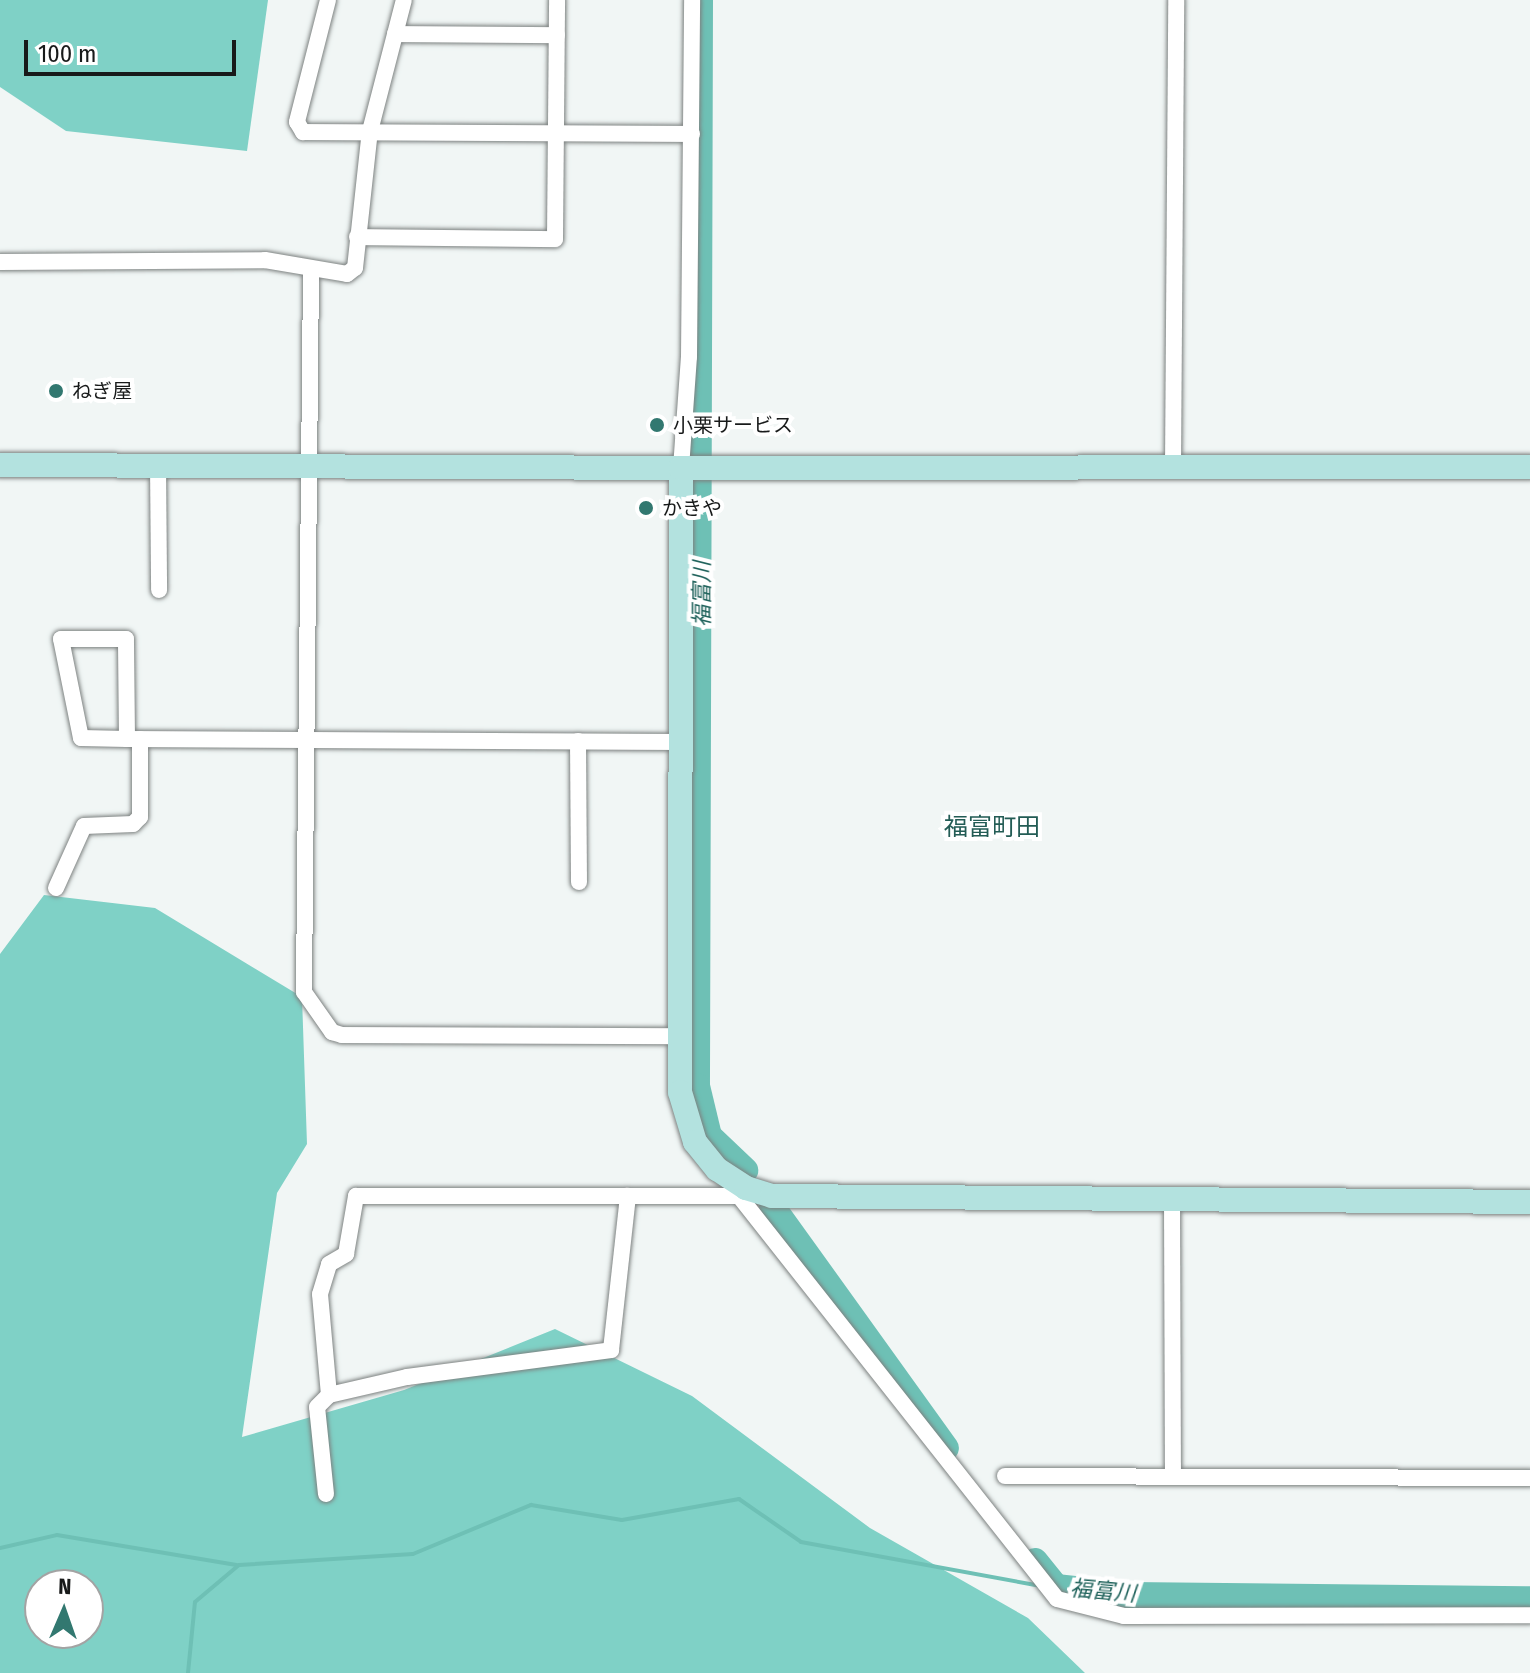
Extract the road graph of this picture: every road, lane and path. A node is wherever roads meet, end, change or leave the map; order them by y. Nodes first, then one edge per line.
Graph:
1 (328, 0) edge
2 (404, 0) edge
3 (557, 0) edge
4 (692, 0) edge
5 (1176, 0) edge
6 (395, 34) junction
7 (557, 35) junction
8 (370, 131) junction
9 (556, 133) junction
10 (692, 134) junction
11 (357, 237) junction
12 (0, 262) edge
13 (311, 270) junction
14 (158, 464) junction
15 (0, 465) edge
16 (307, 465) junction
17 (1173, 467) junction
18 (1530, 467) edge
19 (695, 468) junction
20 (159, 590) dead end
21 (134, 739) junction
22 (306, 740) junction
23 (578, 741) junction
24 (683, 742) junction
25 (579, 882) dead end
26 (56, 888) dead end
27 (681, 1036) junction
28 (742, 1192) junction
29 (628, 1196) junction
30 (1172, 1202) junction
31 (1530, 1202) edge
32 (329, 1395) junction
33 (1005, 1476) dead end
34 (1173, 1476) junction
35 (1530, 1478) edge
36 (326, 1494) dead end
37 (1530, 1615) edge

1 - 8 street
2 - 6 street
3 - 7 street
4 - 10 street
5 - 17 street
6 - 7 street
6 - 8 street
7 - 9 street
8 - 9 street
8 - 11 street
9 - 10 street
9 - 11 street
10 - 19 street
11 - 13 street
12 - 13 street
13 - 16 street
14 - 15 street
14 - 16 street
14 - 20 street
16 - 19 street
16 - 22 street
17 - 18 street
17 - 19 street
19 - 24 street
21 - 21 street
21 - 22 street
21 - 26 street
22 - 23 street
22 - 27 street
23 - 24 street
23 - 25 street
24 - 27 street
27 - 28 street
28 - 29 street
28 - 30 street
28 - 37 street
29 - 32 street
29 - 32 street
30 - 31 street
30 - 34 street
32 - 36 street
33 - 34 street
34 - 35 street

